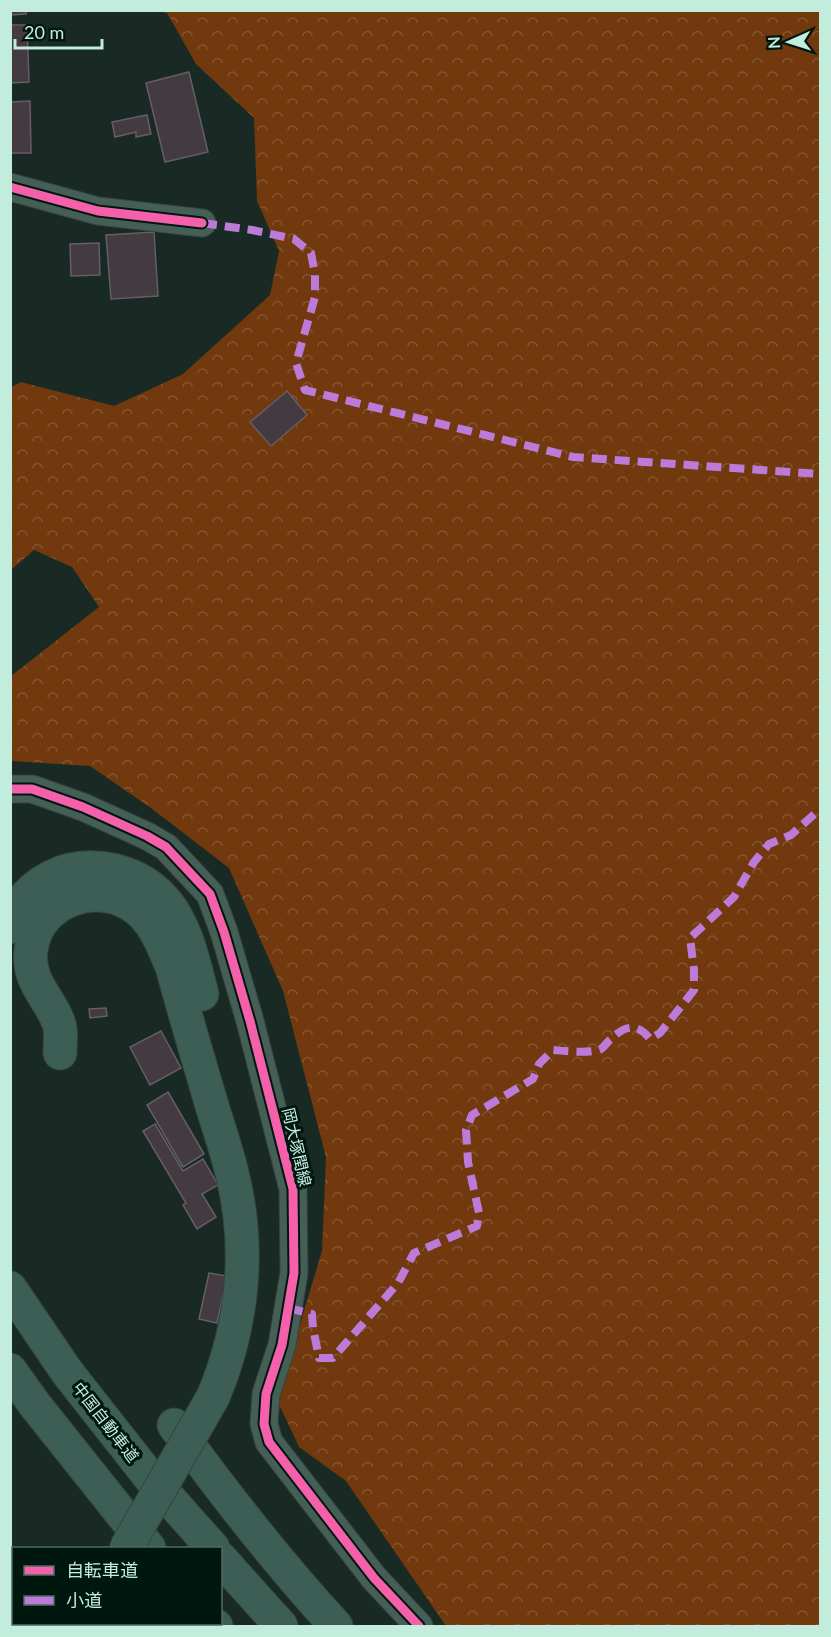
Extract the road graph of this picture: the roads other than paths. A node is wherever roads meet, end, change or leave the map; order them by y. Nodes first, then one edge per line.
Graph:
1 (10, 187) edge
2 (202, 223) dead end
3 (10, 789) edge
4 (10, 927) edge
5 (60, 1053) dead end
6 (10, 1288) edge
7 (10, 1370) edge
8 (220, 1406) junction
9 (174, 1425) dead end
10 (127, 1547) edge
11 (149, 1547) edge
12 (150, 1547) edge
13 (212, 1547) edge
14 (222, 1560) edge
15 (280, 1626) edge
16 (336, 1626) edge
17 (419, 1626) edge

1 - 2 street
3 - 17 street, 岡大塚閏線
4 - 8 highway
5 - 8 highway
6 - 13 highway, 中国自動車道
7 - 11 highway
8 - 10 highway, bridge
8 - 12 highway
9 - 16 highway
14 - 15 highway

